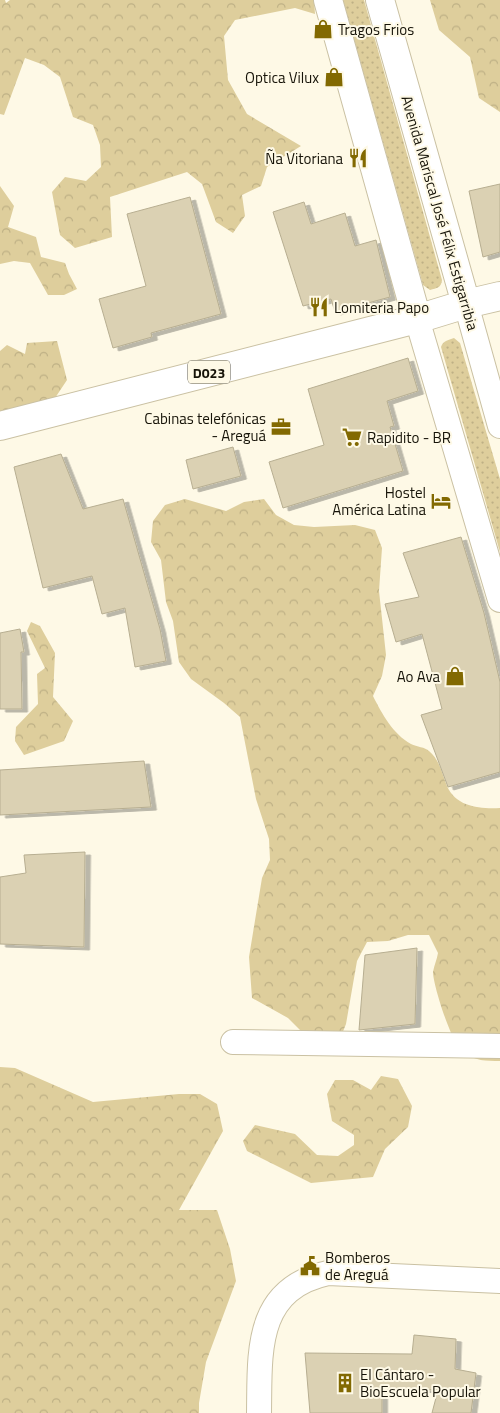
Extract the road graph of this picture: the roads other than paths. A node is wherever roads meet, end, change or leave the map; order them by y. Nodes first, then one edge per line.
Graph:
1 (328, 0) edge
2 (380, 0) edge
3 (500, 296) edge
4 (466, 304) junction
5 (417, 319) junction
6 (0, 426) edge
7 (500, 426) edge
8 (500, 600) edge
9 (233, 1042) dead end
10 (500, 1046) edge
11 (500, 1281) edge
12 (259, 1413) edge

1 - 5 main road
2 - 4 main road, Avenida Mariscal José Félix Estigarribia
3 - 4 main road
4 - 5 main road, D023
4 - 7 street, Avenida Mariscal José Félix Estigarribia
5 - 6 main road, D023
5 - 8 street
9 - 10 street
11 - 12 street

